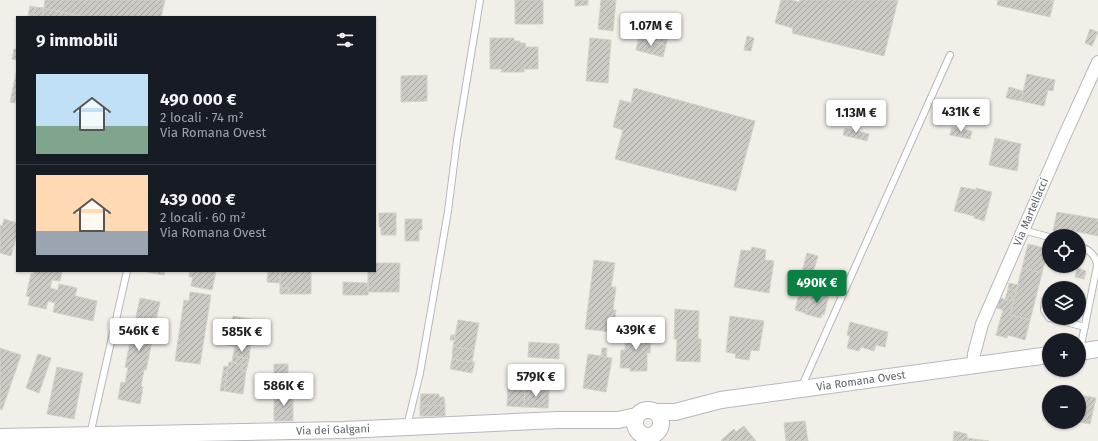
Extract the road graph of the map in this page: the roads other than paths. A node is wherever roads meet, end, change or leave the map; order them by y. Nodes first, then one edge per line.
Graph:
1 (480, 0) edge
2 (950, 55) dead end
3 (1098, 62) edge
4 (1023, 230) junction
5 (1042, 235) edge
6 (1086, 249) edge
7 (127, 272) edge
8 (1077, 325) edge
9 (1085, 327) junction
10 (1084, 333) edge
11 (1098, 349) edge
12 (1086, 351) edge
13 (1042, 357) edge
14 (973, 366) junction
15 (800, 389) junction
16 (658, 417) junction
17 (407, 427) junction
18 (641, 432) edge
19 (90, 435) junction
20 (0, 437) edge

1 - 17 lane
2 - 15 lane
3 - 4 street, Via Martellacci
4 - 5 lane
4 - 14 street, Via Martellacci
6 - 9 lane
7 - 19 lane
8 - 9 lane
9 - 10 lane
11 - 12 street
13 - 14 street, Via Romana Ovest
14 - 15 street, Via Romana Ovest
15 - 16 street, Via Romana Ovest
16 - 18 street, Via Romana Ovest
16 - 18 street, Via Romana Ovest
17 - 18 street, Via dei Galgani
17 - 19 street, Via dei Galgani
19 - 20 street, Via dei Galgani

